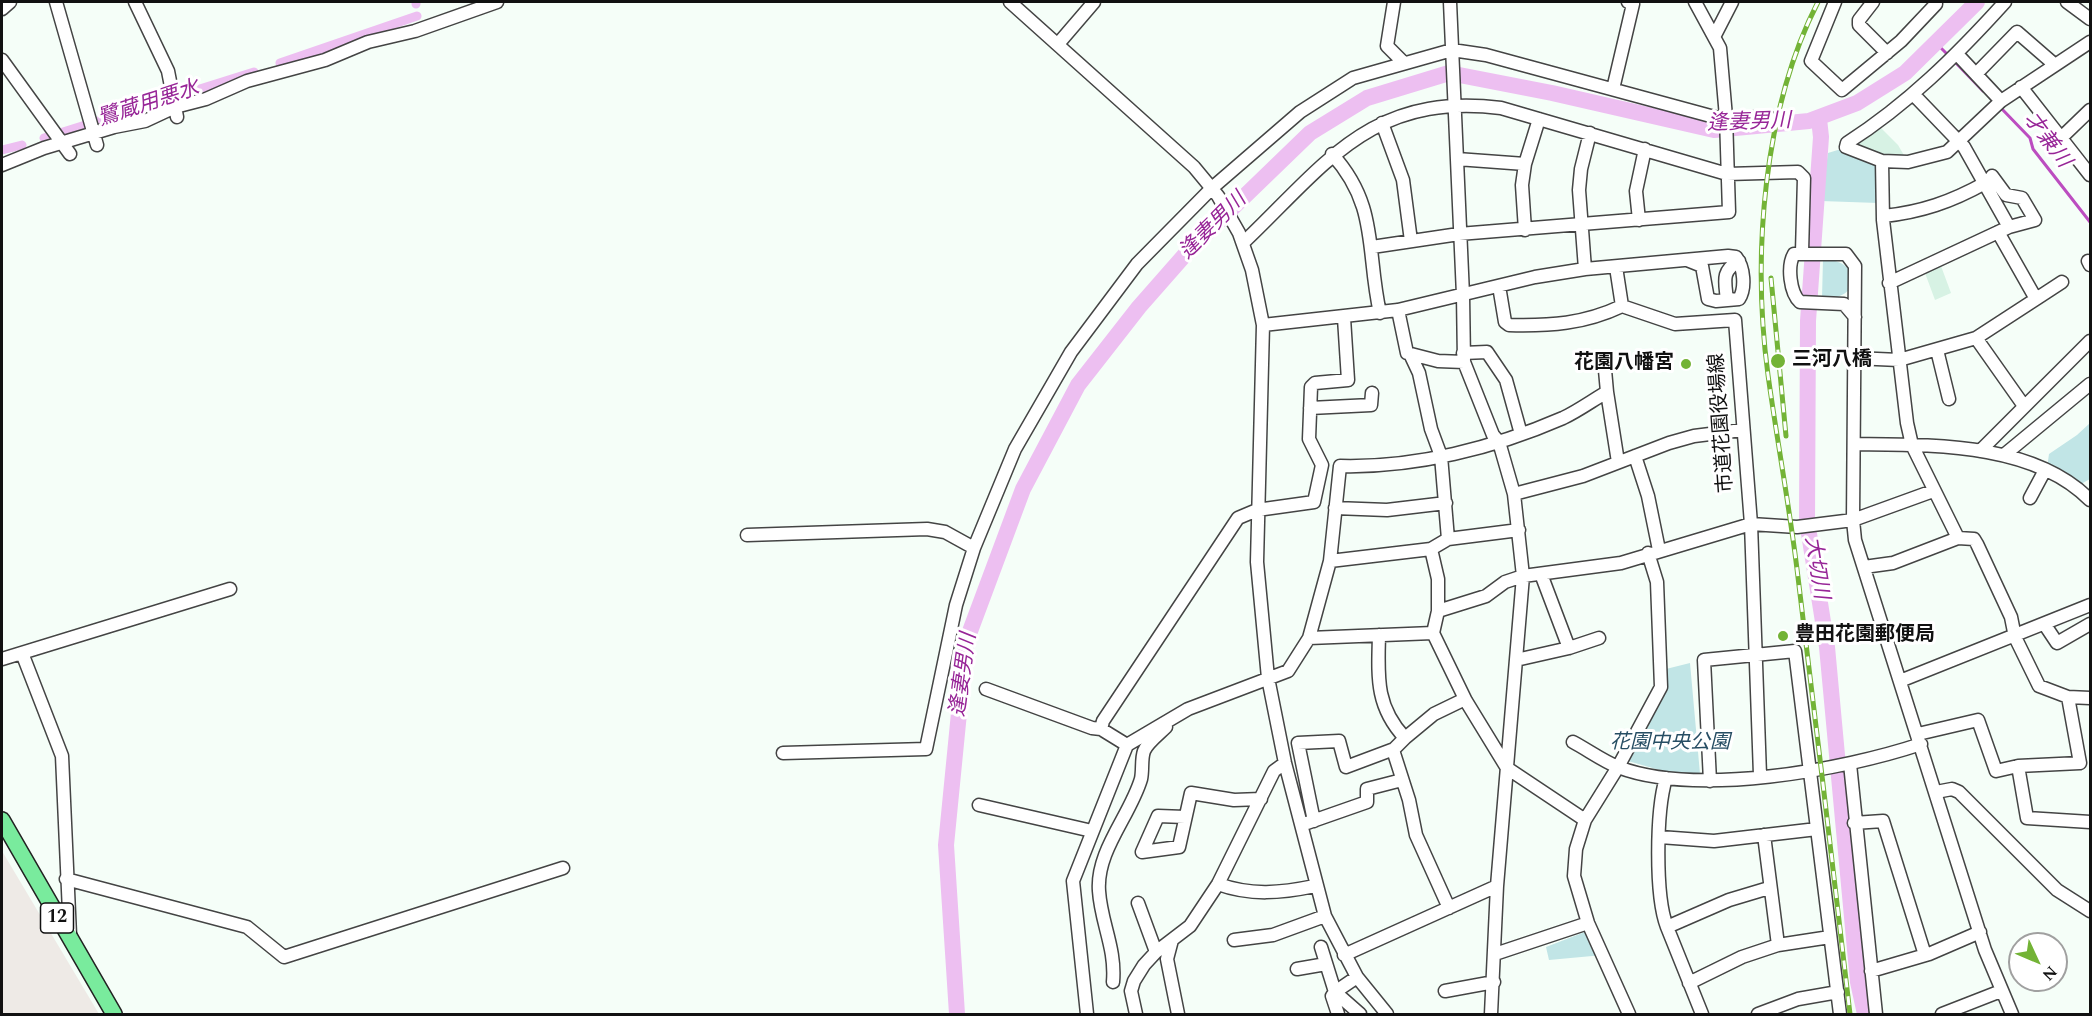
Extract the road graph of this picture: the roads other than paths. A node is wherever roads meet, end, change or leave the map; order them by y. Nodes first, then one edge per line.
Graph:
1 (10, 2) edge
2 (56, 2) edge
3 (135, 2) edge
4 (497, 2) edge
5 (1010, 2) edge
6 (1094, 2) edge
7 (1394, 2) edge
8 (1450, 2) edge
9 (1628, 2) edge
10 (1695, 2) edge
11 (1732, 2) edge
12 (1835, 2) edge
13 (1873, 2) edge
14 (1936, 2) edge
15 (2005, 2) edge
16 (2067, 2) edge
17 (2, 9) edge
18 (2091, 19) edge
19 (1714, 37) junction
20 (2091, 42) edge
21 (1058, 44) junction
22 (1453, 52) junction
23 (1887, 54) junction
24 (1957, 54) junction
25 (2, 60) edge
26 (1403, 62) junction
27 (2055, 64) junction
28 (1976, 74) junction
29 (2021, 87) junction
30 (1613, 89) junction
31 (1914, 95) junction
32 (1455, 100) junction
33 (2001, 101) junction
34 (174, 105) junction
35 (2091, 110) edge
36 (1769, 117) dead end
37 (1539, 119) junction
38 (1726, 119) junction
39 (1382, 123) junction
40 (1590, 133) junction
41 (2062, 137) junction
42 (59, 138) junction
43 (1959, 141) junction
44 (97, 145) dead end
45 (1645, 149) junction
46 (70, 154) dead end
47 (1332, 154) junction
48 (1457, 159) junction
49 (1882, 161) junction
50 (1525, 164) junction
51 (2, 165) edge
52 (1727, 174) junction
53 (2091, 175) edge
54 (1988, 180) junction
55 (1215, 192) junction
56 (1884, 216) junction
57 (1639, 220) junction
58 (1582, 225) junction
59 (1525, 230) junction
60 (2003, 230) junction
61 (1459, 234) junction
62 (1241, 238) junction
63 (1411, 241) junction
64 (1372, 247) junction
65 (1802, 252) junction
66 (1739, 261) junction
67 (1706, 262) junction
68 (1616, 267) junction
69 (1585, 269) junction
70 (2062, 282) dead end
71 (1889, 284) junction
72 (1499, 285) junction
73 (1856, 292) junction
74 (1464, 295) junction
75 (2036, 299) junction
76 (1727, 300) junction
77 (1844, 304) junction
78 (1622, 306) junction
79 (1398, 310) junction
80 (1380, 313) junction
81 (1855, 317) junction
82 (1344, 318) junction
83 (1263, 325) junction
84 (1976, 338) junction
85 (2091, 341) edge
86 (1937, 350) junction
87 (1411, 356) junction
88 (1463, 357) junction
89 (1855, 358) junction
90 (1899, 360) junction
91 (1605, 370) dead end
92 (2091, 384) edge
93 (1607, 392) junction
94 (1372, 393) dead end
95 (1949, 399) dead end
96 (2024, 406) junction
97 (1310, 408) junction
98 (1742, 430) junction
99 (1521, 434) junction
100 (1499, 442) junction
101 (1854, 444) junction
102 (1911, 445) junction
103 (1980, 451) junction
104 (2004, 455) junction
105 (1441, 456) junction
106 (1635, 456) junction
107 (1618, 462) junction
108 (1322, 465) junction
109 (1340, 466) junction
110 (2045, 470) junction
111 (1933, 491) junction
112 (1514, 495) junction
113 (2030, 498) dead end
114 (2091, 500) edge
115 (1446, 503) junction
116 (1335, 508) junction
117 (1257, 510) junction
118 (1853, 520) junction
119 (1750, 524) junction
120 (1519, 530) junction
121 (747, 536) dead end
122 (1958, 538) junction
123 (1448, 539) junction
124 (974, 548) junction
125 (1431, 549) junction
126 (1654, 552) junction
127 (1330, 561) junction
128 (1864, 567) junction
129 (1541, 574) junction
130 (1523, 576) junction
131 (230, 589) dead end
132 (2091, 605) edge
133 (1438, 611) junction
134 (2091, 624) edge
135 (2045, 625) junction
136 (1433, 633) junction
137 (1379, 635) junction
138 (2015, 637) junction
139 (1309, 638) junction
140 (1599, 638) dead end
141 (1569, 648) junction
142 (22, 653) junction
143 (1755, 653) junction
144 (2, 659) edge
145 (1516, 660) junction
146 (1269, 678) junction
147 (1900, 681) junction
148 (986, 689) dead end
149 (2068, 697) junction
150 (2091, 698) edge
151 (1465, 699) junction
152 (1177, 716) junction
153 (1101, 729) junction
154 (1405, 738) junction
155 (1920, 739) junction
156 (1573, 742) dead end
157 (1127, 745) junction
158 (1394, 749) junction
159 (783, 753) dead end
160 (1285, 763) junction
161 (2085, 763) edge
162 (1842, 765) junction
163 (1618, 766) junction
164 (2018, 766) junction
165 (1508, 768) junction
166 (1811, 769) junction
167 (1760, 776) junction
168 (1666, 778) junction
169 (1402, 780) junction
170 (1710, 781) junction
171 (1936, 792) junction
172 (1261, 799) junction
173 (979, 806) dead end
174 (1185, 817) dead end
175 (2, 820) edge
176 (1585, 820) junction
177 (1314, 821) junction
178 (2091, 822) edge
179 (1854, 823) junction
180 (1300, 825) junction
181 (1817, 829) junction
182 (1092, 831) junction
183 (1764, 835) junction
184 (1660, 837) junction
185 (563, 868) dead end
186 (66, 879) junction
187 (1218, 884) junction
188 (1315, 886) junction
189 (1497, 886) junction
190 (1769, 888) junction
191 (1138, 903) dead end
192 (1449, 908) junction
193 (2091, 911) edge
194 (1325, 916) junction
195 (1588, 922) junction
196 (1667, 927) junction
197 (1980, 932) junction
198 (1830, 937) junction
199 (1172, 940) junction
200 (1234, 940) dead end
201 (71, 943) junction
202 (1778, 945) junction
203 (1321, 947) dead end
204 (1156, 952) junction
205 (1495, 954) junction
206 (1344, 955) junction
207 (1925, 955) junction
208 (1326, 964) junction
209 (1297, 969) dead end
210 (1871, 971) junction
211 (1357, 977) junction
212 (1113, 982) dead end
213 (1689, 982) junction
214 (1494, 988) junction
215 (2001, 991) junction
216 (1335, 992) junction
217 (1445, 992) dead end
218 (1838, 992) junction
219 (114, 1014) edge
220 (1087, 1014) edge
221 (1136, 1014) edge
222 (1178, 1014) edge
223 (1338, 1014) edge
224 (1360, 1014) edge
225 (1387, 1014) edge
226 (1491, 1014) edge
227 (1629, 1014) edge
228 (1702, 1014) edge
229 (1758, 1014) edge
230 (1840, 1014) edge
231 (1876, 1014) edge
232 (1942, 1014) edge
233 (2012, 1014) edge

1 - 17 street
2 - 44 street
3 - 34 street
4 - 34 street
5 - 21 street
6 - 21 street
7 - 26 street
8 - 22 street
9 - 30 street
10 - 19 street
11 - 19 street
12 - 23 street
13 - 23 street
14 - 23 street
15 - 24 street
16 - 18 street
19 - 38 street
20 - 27 street
21 - 55 street
22 - 26 street
22 - 30 street
22 - 32 street
24 - 28 street
24 - 31 street
25 - 42 street
26 - 55 street
27 - 28 street
27 - 29 street
28 - 33 street
29 - 33 street
29 - 41 street
30 - 38 street
31 - 43 street
31 - 49 street
32 - 37 street
32 - 39 street
32 - 48 street
33 - 43 street
34 - 42 street
35 - 41 street
36 - 38 street
37 - 40 street
37 - 50 street
38 - 52 street
39 - 47 street
39 - 63 street
40 - 45 street
40 - 58 street
41 - 53 street
42 - 46 street
42 - 51 street
43 - 49 street
43 - 54 street
45 - 52 street
45 - 57 street
47 - 62 street
47 - 64 street
48 - 50 street
48 - 61 street
49 - 56 street
50 - 59 street
52 - 57 street
52 - 65 street
54 - 56 street
54 - 60 street
54 - 60 street
55 - 62 street
55 - 124 street
56 - 71 street
57 - 58 street
58 - 59 street
58 - 69 street
59 - 61 street
60 - 71 street
60 - 75 street
61 - 63 street
61 - 74 street
62 - 83 street
63 - 64 street
64 - 80 street
65 - 73 street
65 - 77 street
66 - 67 street
66 - 76 street
66 - 76 street
67 - 68 street
67 - 76 street
68 - 69 street
68 - 78 street
69 - 72 street
70 - 75 street
71 - 90 street
72 - 74 street
72 - 78 street
73 - 77 street
73 - 81 street
74 - 79 street
74 - 88 street
75 - 84 street
77 - 81 street
78 - 98 street, 市道花園役場線
79 - 80 street
79 - 87 street
80 - 82 street
81 - 89 street
82 - 83 street
82 - 97 street
83 - 117 street
84 - 86 street
84 - 96 street
85 - 96 street
86 - 90 street
86 - 95 street
87 - 88 street
87 - 105 street
88 - 99 street
88 - 100 street
89 - 90 street
89 - 101 street
90 - 102 street
91 - 93 street
92 - 104 street
93 - 99 street
93 - 107 street
94 - 97 street
96 - 103 street
97 - 108 street
98 - 106 street
98 - 119 street, 市道花園役場線
99 - 100 street
100 - 105 street
100 - 112 street
101 - 102 street
101 - 118 street
102 - 103 street
102 - 111 street
103 - 104 street
104 - 110 street
105 - 109 street
105 - 115 street
106 - 107 street
106 - 126 street
107 - 112 street
108 - 109 street
108 - 117 street
109 - 116 street
110 - 113 street
110 - 114 street
111 - 118 street
111 - 122 street
112 - 120 street
115 - 116 street
115 - 123 street
116 - 127 street
117 - 146 street
117 - 153 street
118 - 119 street
118 - 128 street
119 - 126 street
119 - 143 street, 市道花園役場線
120 - 123 street
120 - 130 street
121 - 124 street
122 - 128 street
122 - 138 street
123 - 125 street
124 - 159 street
125 - 127 street
125 - 133 street
126 - 129 street
126 - 163 street
127 - 139 street
128 - 147 street
129 - 130 street
129 - 141 street
130 - 133 street
130 - 145 street
131 - 142 street
132 - 135 street
133 - 136 street
134 - 135 street
135 - 138 street
136 - 137 street
136 - 151 street
137 - 139 street
137 - 154 street
138 - 147 street
138 - 149 street
139 - 146 street
140 - 141 street
141 - 145 street
142 - 144 street
142 - 186 street
143 - 166 street
143 - 167 street, 市道花園役場線
143 - 170 street
145 - 165 street
146 - 152 street
146 - 160 street
147 - 155 street
148 - 153 street
149 - 150 street
149 - 161 street
151 - 154 street
151 - 165 street
152 - 157 street
152 - 212 street
153 - 157 street
154 - 158 street
155 - 162 street
155 - 164 street
155 - 171 street
156 - 163 street
157 - 182 street
158 - 169 street
158 - 177 street
160 - 172 street
160 - 180 street
161 - 164 street
162 - 166 street
162 - 179 street
163 - 168 street
163 - 176 street
164 - 178 street
165 - 176 street
165 - 189 street
166 - 167 street
166 - 181 street
167 - 170 street
168 - 170 street
168 - 184 street
169 - 177 street
169 - 192 street
171 - 193 street
171 - 197 street
172 - 174 street
172 - 187 street
173 - 182 street
175 - 201 main road, 12
176 - 195 street
177 - 180 street
179 - 207 street
179 - 210 street
180 - 188 street
181 - 183 street
181 - 198 street
182 - 220 street
183 - 184 street
183 - 190 street
184 - 196 street
185 - 186 street
186 - 201 street
187 - 188 street
187 - 199 street
188 - 194 street
189 - 192 street
189 - 205 street
190 - 196 street
190 - 202 street
191 - 204 street
192 - 206 street
194 - 200 street
194 - 206 street
195 - 205 street
195 - 227 street
196 - 213 street
197 - 207 street
197 - 215 street
198 - 202 street
198 - 218 street
199 - 204 street
199 - 222 street
201 - 219 main road, 12
202 - 213 street
203 - 208 street
204 - 221 street
205 - 214 street
206 - 211 street
207 - 210 street
208 - 209 street
208 - 216 street
210 - 231 street
211 - 216 street
211 - 225 street
213 - 228 street
214 - 217 street
214 - 226 street
215 - 232 street
215 - 233 street
216 - 223 street
216 - 224 street
218 - 229 street
218 - 230 street

